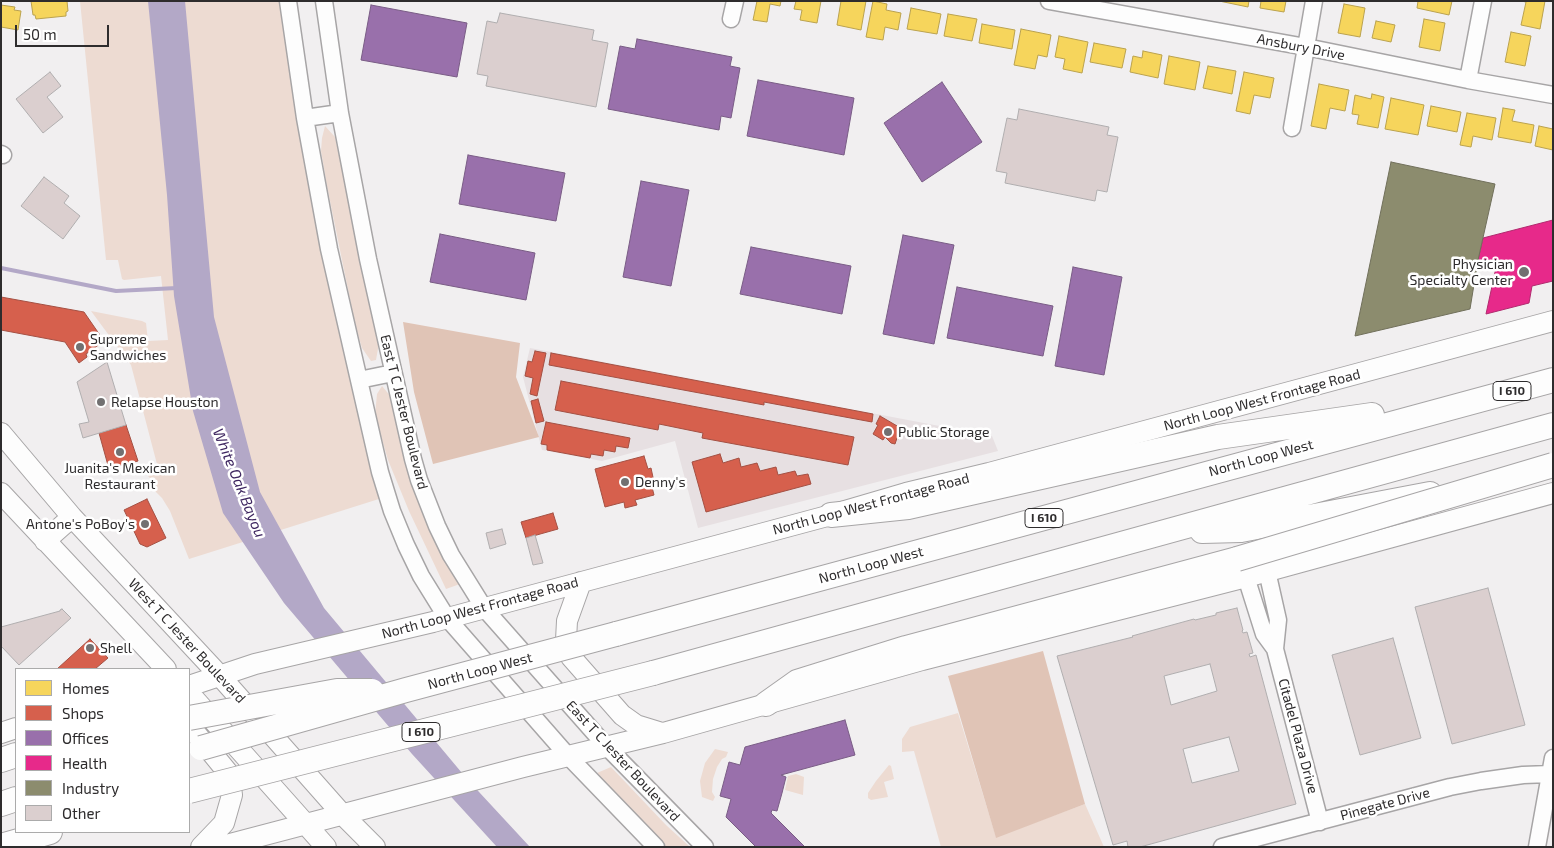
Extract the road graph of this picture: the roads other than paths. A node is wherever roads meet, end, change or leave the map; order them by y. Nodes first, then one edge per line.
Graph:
1 (288, 1) edge
2 (324, 1) edge
3 (735, 1) edge
4 (1049, 1) edge
5 (1314, 1) edge
6 (1483, 1) edge
7 (731, 19) dead end
8 (1306, 47) junction
9 (1468, 80) junction
10 (1553, 95) edge
11 (340, 113) junction
12 (305, 118) junction
13 (1292, 128) dead end
14 (1553, 322) edge
15 (393, 373) junction
16 (359, 380) junction
17 (1553, 380) edge
18 (1471, 401) junction
19 (1553, 425) edge
20 (1, 434) edge
21 (1553, 465) edge
22 (1553, 474) edge
23 (1, 493) edge
24 (1553, 493) edge
25 (831, 515) junction
26 (72, 517) junction
27 (1172, 531) junction
28 (45, 541) junction
29 (1241, 568) junction
30 (1267, 571) junction
31 (581, 582) junction
32 (484, 608) junction
33 (438, 621) junction
34 (1275, 649) junction
35 (165, 668) edge
36 (220, 676) junction
37 (190, 686) edge
38 (406, 690) junction
39 (190, 694) edge
40 (766, 704) joint
41 (190, 718) edge
42 (190, 727) edge
43 (15, 728) edge
44 (1, 733) edge
45 (663, 733) junction
46 (606, 746) junction
47 (190, 751) edge
48 (15, 756) edge
49 (568, 756) junction
50 (1, 760) edge
51 (1551, 766) edge
52 (190, 791) edge
53 (15, 800) edge
54 (1, 804) edge
55 (342, 814) junction
56 (1320, 822) junction
57 (306, 823) junction
58 (46, 833) edge
59 (1, 846) edge
60 (201, 847) edge
61 (219, 847) edge
62 (326, 847) edge
63 (374, 847) edge
64 (656, 847) edge
65 (704, 847) edge
66 (1222, 847) edge
67 (1537, 847) edge

1 - 12 street
2 - 11 street, East T C Jester Boulevard
3 - 7 street
4 - 8 street, Ansbury Drive
5 - 8 street
6 - 9 street
8 - 9 street, Ansbury Drive
8 - 13 street
9 - 10 street, Ansbury Drive
11 - 12 street
11 - 15 street, East T C Jester Boulevard
12 - 16 street
14 - 25 main road, North Loop West Frontage Road
15 - 16 street
15 - 32 street, East T C Jester Boulevard
16 - 33 street
17 - 18 highway, North Loop West / I 610
18 - 25 highway
18 - 38 highway, North Loop West / I 610, bridge
19 - 27 highway, I 610
20 - 26 main road, West T C Jester Boulevard
21 - 29 highway, bridge
22 - 27 highway
23 - 28 main road
24 - 30 main road
25 - 31 main road, North Loop West Frontage Road
26 - 28 main road
26 - 36 main road, West T C Jester Boulevard
27 - 52 highway, I 610, bridge
28 - 35 main road
29 - 30 main road
29 - 34 street, Citadel Plaza Drive
29 - 40 highway
30 - 34 street, Citadel Plaza Drive
31 - 32 main road, North Loop West Frontage Road
31 - 45 main road
32 - 33 main road, North Loop West Frontage Road
32 - 46 street, East T C Jester Boulevard
33 - 36 main road, North Loop West Frontage Road
33 - 49 street
34 - 56 street, Citadel Plaza Drive
36 - 37 main road, North Loop West Frontage Road
36 - 55 main road, West T C Jester Boulevard
38 - 41 highway, bridge
38 - 47 highway, North Loop West / I 610, bridge
39 - 57 main road
40 - 45 main road
42 - 60 main road
43 - 44 main road
45 - 46 main road
46 - 49 main road
46 - 65 street, East T C Jester Boulevard
48 - 50 highway
49 - 55 main road
49 - 64 street
51 - 56 street, Pinegate Drive
51 - 67 street
53 - 54 highway
55 - 57 main road
55 - 63 main road, West T C Jester Boulevard
56 - 66 street, Pinegate Drive
57 - 61 main road
57 - 62 main road
58 - 59 highway

